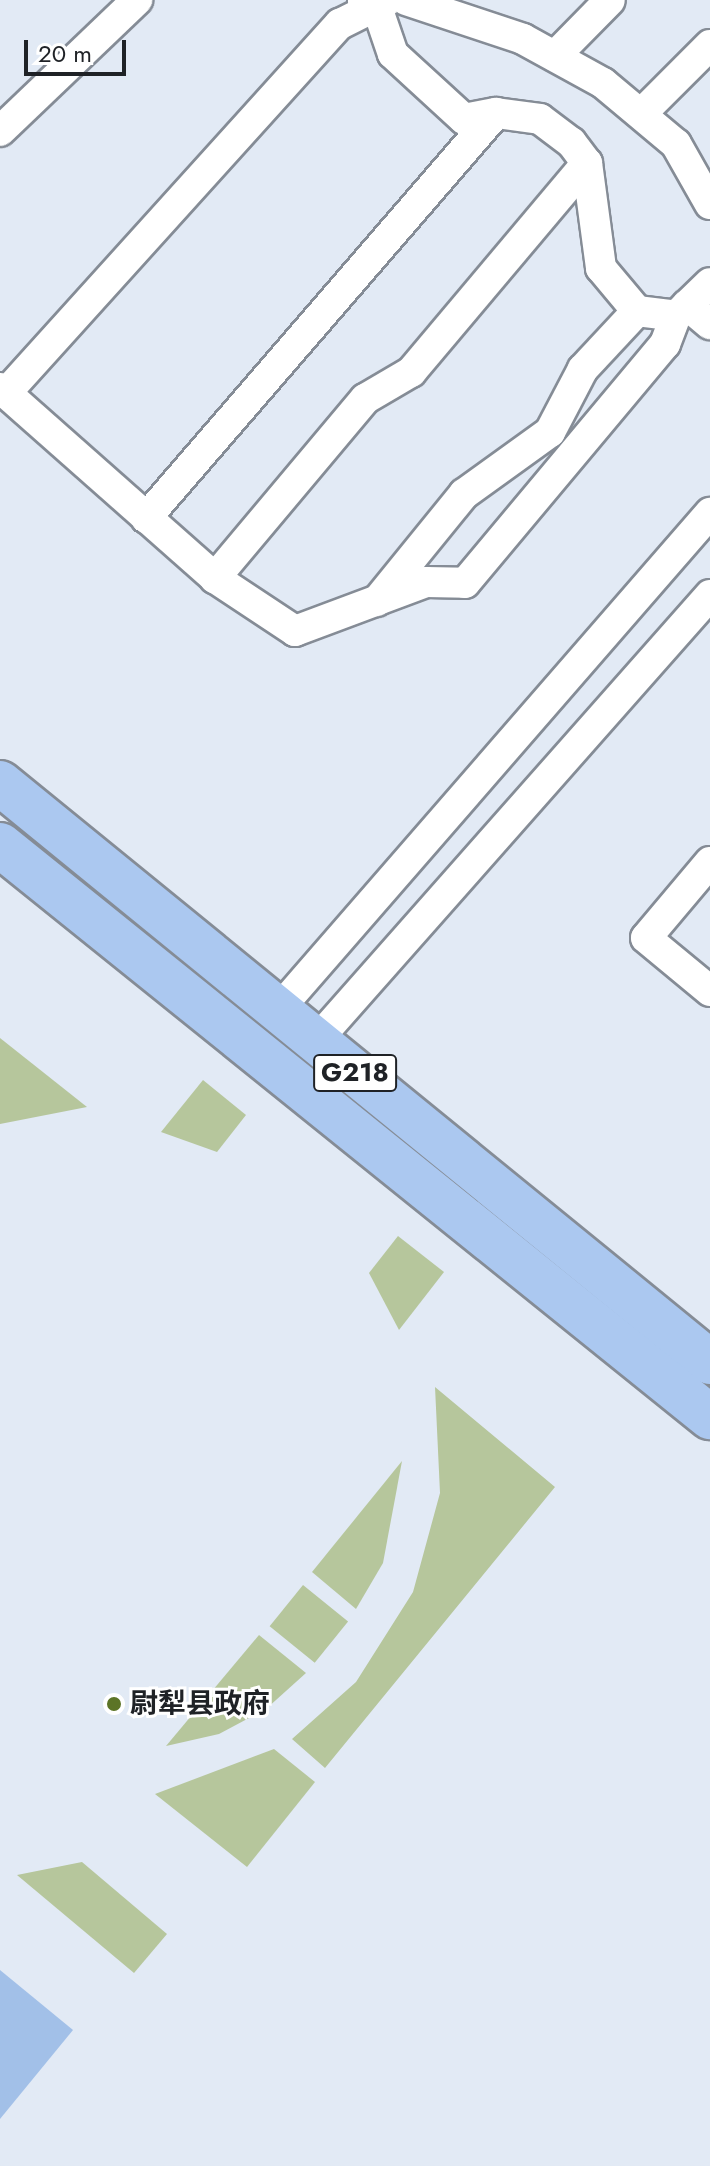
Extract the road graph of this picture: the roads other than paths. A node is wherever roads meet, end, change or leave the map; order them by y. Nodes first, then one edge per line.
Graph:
1 (137, 0) edge
2 (610, 0) edge
3 (383, 2) edge
4 (710, 45) edge
5 (555, 56) junction
6 (496, 113) junction
7 (642, 113) junction
8 (0, 131) edge
9 (587, 163) junction
10 (710, 204) edge
11 (710, 283) edge
12 (637, 311) junction
13 (691, 315) edge
14 (3, 391) edge
15 (710, 513) edge
16 (146, 518) junction
17 (215, 578) junction
18 (710, 595) edge
19 (375, 603) junction
20 (0, 783) edge
21 (0, 845) edge
22 (710, 862) edge
23 (710, 991) edge
24 (278, 1010) junction
25 (316, 1041) junction
26 (710, 1362) edge
27 (710, 1417) edge

1 - 8 street
2 - 5 street
3 - 5 street
3 - 6 street
3 - 14 street
4 - 7 street
5 - 7 street
6 - 9 street
6 - 16 street
7 - 10 street
9 - 12 street
9 - 17 street
11 - 13 street
12 - 13 street
12 - 19 street
13 - 19 street
14 - 16 street
15 - 24 street
16 - 17 street
17 - 19 street
18 - 25 street
20 - 24 highway, G218
21 - 27 highway, G218
22 - 23 street
24 - 25 highway, G218
25 - 26 highway, G218

